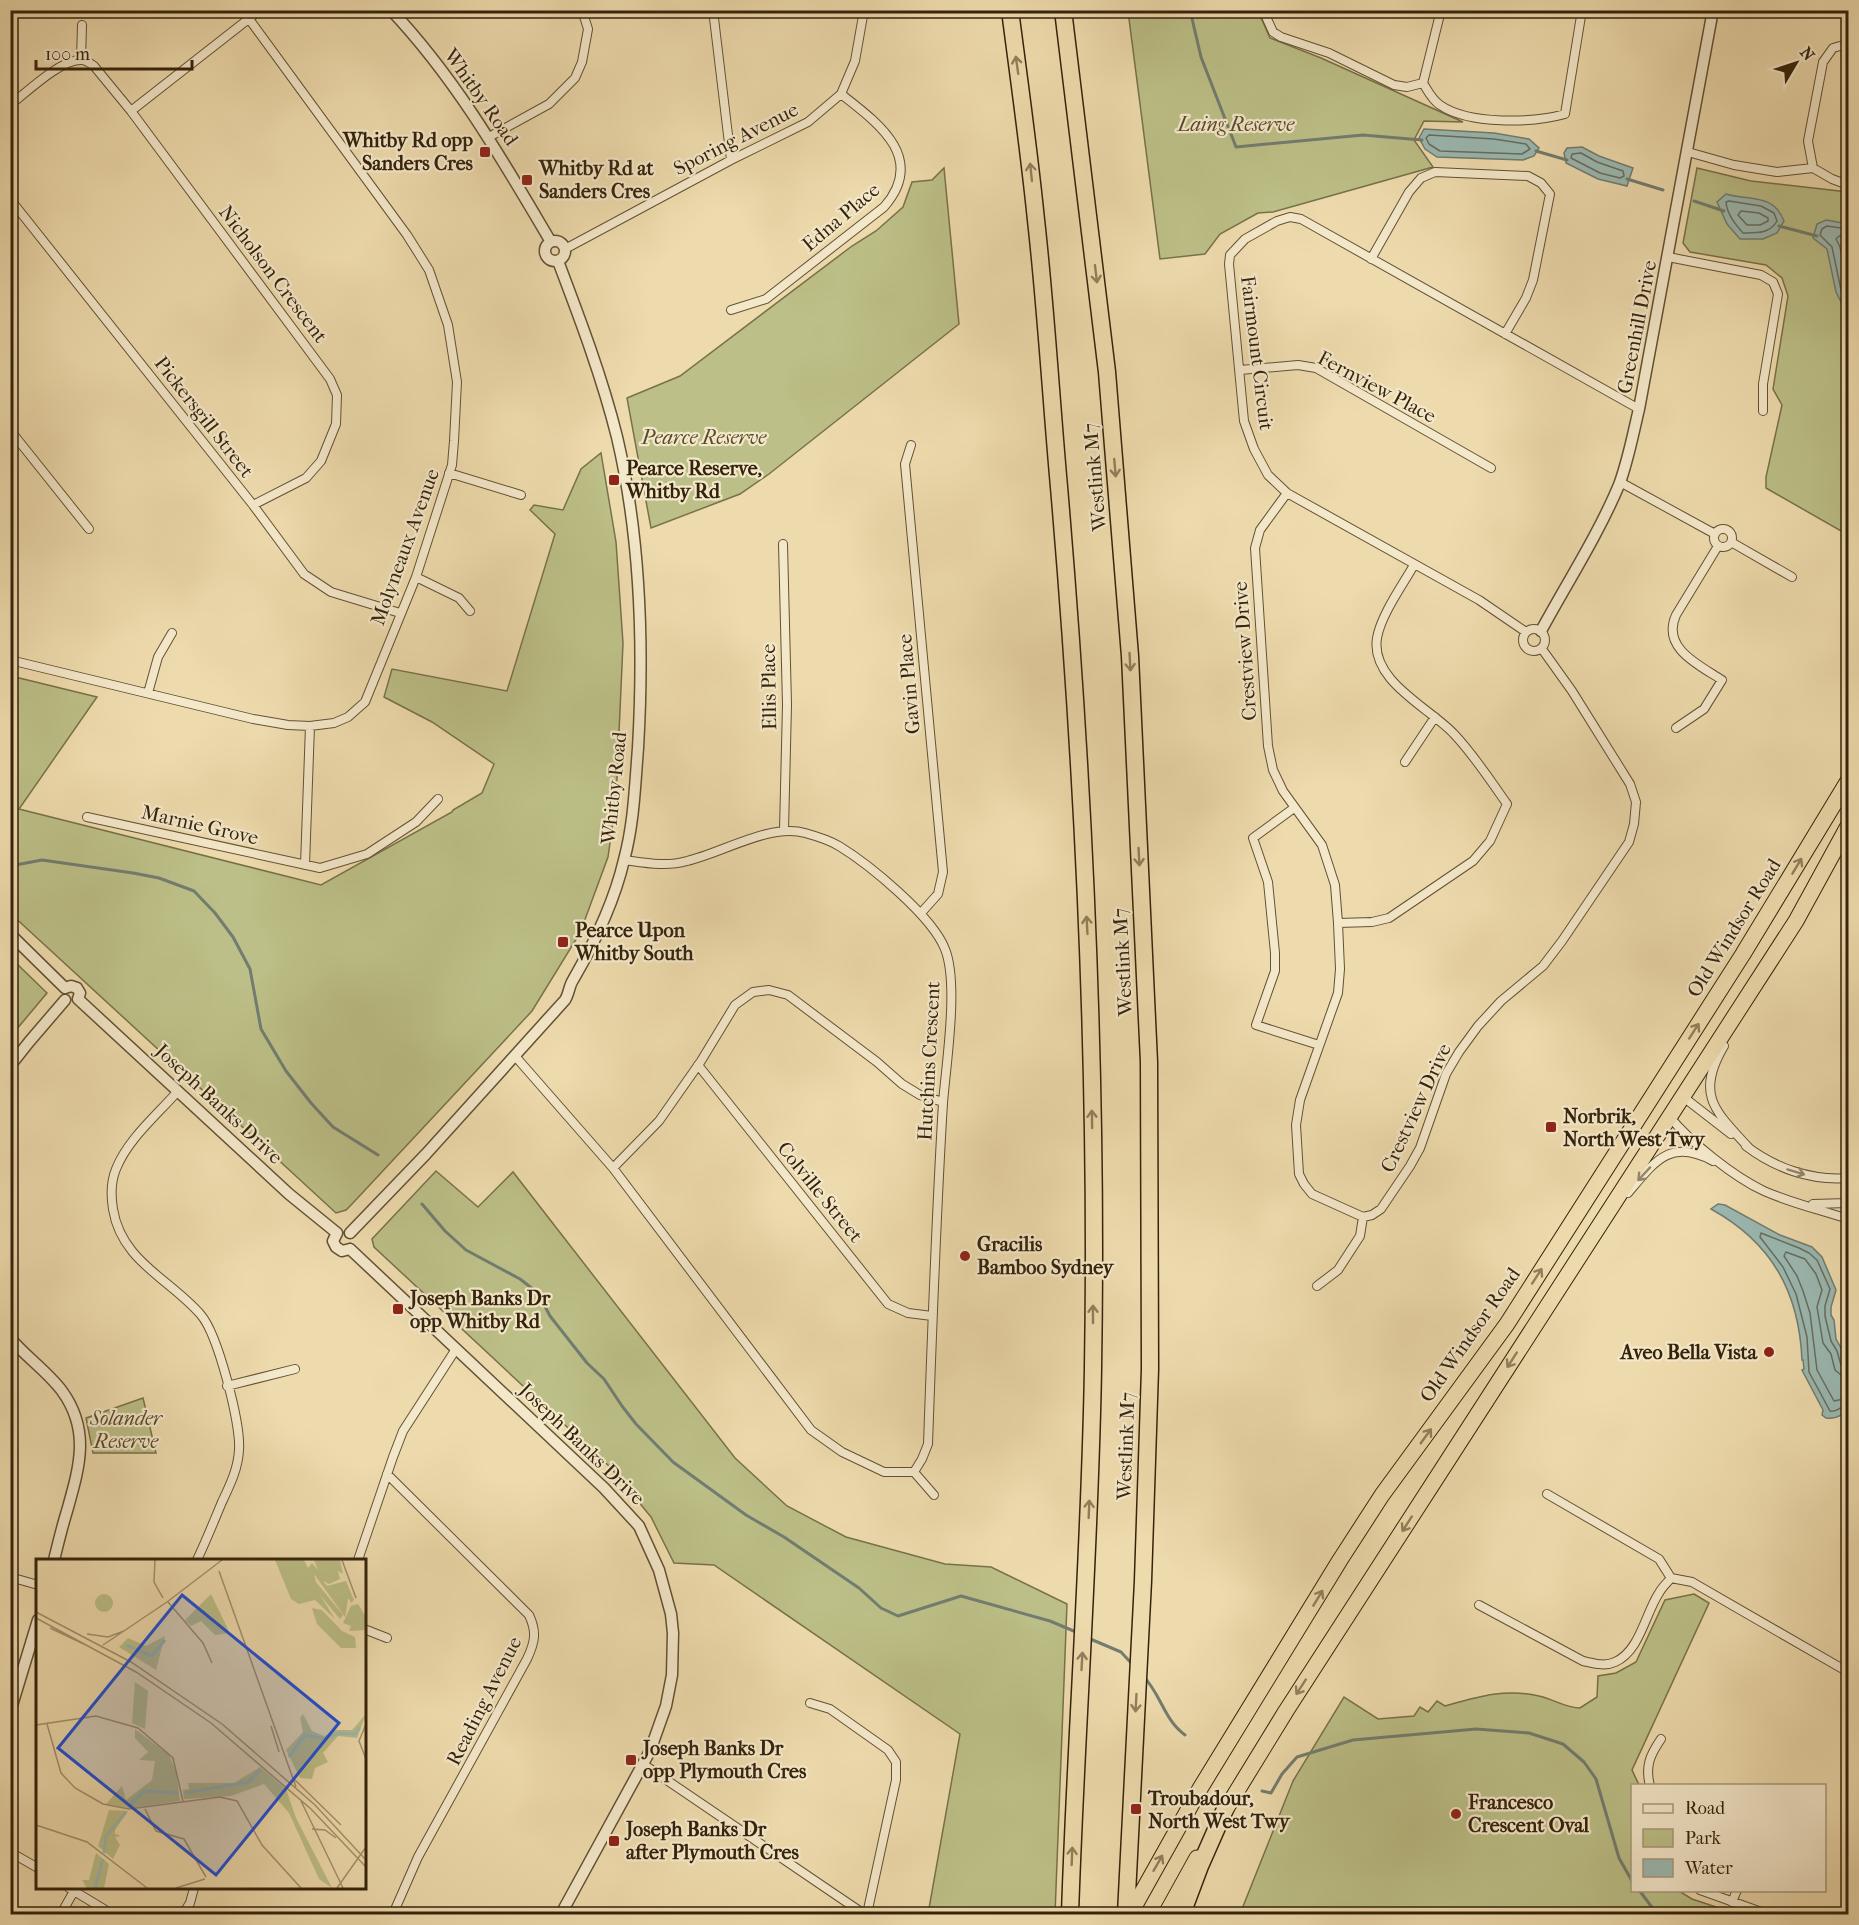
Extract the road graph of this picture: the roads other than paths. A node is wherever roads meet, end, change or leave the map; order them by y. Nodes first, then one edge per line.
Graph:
1 (260, 10) edge
2 (391, 10) edge
3 (582, 10) edge
4 (713, 10) edge
5 (864, 10) edge
6 (1010, 10) edge
7 (1063, 10) edge
8 (1263, 10) edge
9 (1441, 10) edge
10 (1582, 10) edge
11 (1691, 10) edge
12 (1712, 13) edge
13 (249, 19) junction
14 (82, 25) dead end
15 (1848, 47) edge
16 (81, 60) junction
17 (1423, 83) junction
18 (841, 94) junction
19 (10, 105) edge
20 (131, 111) junction
21 (489, 137) junction
22 (1688, 152) junction
23 (731, 160) junction
24 (1813, 168) junction
25 (1848, 185) edge
26 (10, 199) edge
27 (551, 242) junction
28 (565, 249) junction
29 (1668, 257) junction
30 (1371, 259) junction
31 (558, 261) junction
32 (731, 310) dead end
33 (1505, 334) junction
34 (1240, 370) junction
35 (1639, 409) junction
36 (1763, 411) dead end
37 (10, 430) edge
38 (911, 445) dead end
39 (1491, 468) dead end
40 (449, 473) junction
41 (1620, 482) junction
42 (1287, 493) junction
43 (520, 495) dead end
44 (253, 505) junction
45 (89, 529) dead end
46 (1715, 534) junction
47 (1731, 542) junction
48 (783, 544) dead end
49 (1718, 546) junction
50 (1414, 565) junction
51 (416, 577) junction
52 (1792, 577) dead end
53 (470, 611) dead end
54 (400, 613) junction
55 (1541, 631) junction
56 (1526, 632) junction
57 (172, 633) dead end
58 (1542, 649) junction
59 (10, 660) edge
60 (148, 693) junction
61 (1435, 717) junction
62 (310, 726) junction
63 (1676, 728) dead end
64 (1405, 762) dead end
65 (1848, 782) edge
66 (438, 799) dead end
67 (1294, 808) junction
68 (87, 817) dead end
69 (1848, 826) edge
70 (784, 830) junction
71 (624, 860) junction
72 (305, 865) junction
73 (921, 913) junction
74 (1796, 921) junction
75 (1338, 923) junction
76 (10, 934) edge
77 (65, 988) junction
78 (78, 999) junction
79 (65, 1000) junction
80 (1319, 1045) junction
81 (515, 1056) junction
82 (698, 1065) junction
83 (10, 1066) edge
84 (1662, 1080) junction
85 (178, 1091) junction
86 (1682, 1096) junction
87 (944, 1102) junction
88 (1669, 1116) junction
89 (1749, 1148) junction
90 (613, 1168) junction
91 (1732, 1171) junction
92 (1848, 1178) edge
93 (1794, 1202) junction
94 (1848, 1203) edge
95 (1363, 1217) junction
96 (1848, 1219) edge
97 (337, 1233) junction
98 (350, 1233) junction
99 (1589, 1240) junction
100 (350, 1249) junction
101 (1317, 1286) dead end
102 (932, 1316) junction
103 (10, 1338) edge
104 (456, 1348) junction
105 (296, 1369) dead end
106 (227, 1386) junction
107 (914, 1472) junction
108 (387, 1474) junction
109 (1546, 1494) dead end
110 (934, 1495) dead end
111 (54, 1559) edge
112 (198, 1559) edge
113 (358, 1559) edge
114 (10, 1577) edge
115 (1671, 1578) junction
116 (36, 1584) edge
117 (1479, 1605) dead end
118 (36, 1627) edge
119 (366, 1630) edge
120 (387, 1638) dead end
121 (1848, 1672) edge
122 (810, 1703) dead end
123 (10, 1712) edge
124 (1661, 1739) dead end
125 (643, 1764) junction
126 (1650, 1784) edge
127 (1226, 1807) junction
128 (10, 1852) edge
129 (36, 1867) edge
130 (72, 1889) edge
131 (194, 1889) edge
132 (1705, 1892) edge
133 (1736, 1892) edge
134 (1732, 1902) junction
135 (61, 1914) edge
136 (112, 1914) edge
137 (183, 1914) edge
138 (393, 1914) edge
139 (561, 1914) edge
140 (865, 1914) edge
141 (1070, 1914) edge
142 (1128, 1914) edge
143 (1166, 1914) edge
144 (1182, 1914) edge
145 (1767, 1914) edge

1 - 13 street
2 - 21 street, Whitby Road
3 - 21 street
4 - 23 street
5 - 18 street, Sporing Avenue
141 -> 6 highway, Westlink M7
7 -> 142 highway, Westlink M7
8 - 17 street
9 - 17 street
10 - 17 street
11 - 12 street
12 - 22 street, Greenhill Drive
13 - 20 street
13 - 40 street, Molyneaux Avenue
14 - 16 street
15 - 24 street
16 - 19 street
16 - 20 street, Nicholson Crescent
18 - 23 street, Sporing Avenue
18 - 32 street, Edna Place
20 - 44 street, Nicholson Crescent
21 - 27 street, Whitby Road
22 - 24 street
22 - 29 street, Greenhill Drive
23 - 28 street, Sporing Avenue
24 - 25 street
26 - 44 street, Pickersgill Street
27 - 28 street
27 - 31 street
28 - 31 street
29 - 35 street, Greenhill Drive
29 - 36 street
30 - 33 street, Fairmount Circuit
30 - 33 street
30 - 34 street, Fairmount Circuit
31 - 71 street, Whitby Road
33 - 35 street, Fairmount Circuit
34 - 39 street, Fernview Place
34 - 42 street, Fairmount Circuit
35 - 41 street, Greenhill Drive
37 - 45 street
38 - 73 street, Gavin Place
40 - 43 street
40 - 51 street, Molyneaux Avenue
41 - 46 street
41 - 55 street, Greenhill Drive
42 - 50 street, Fairmount Circuit
42 - 67 street, Crestview Drive
44 - 54 street, Pickersgill Street
46 - 47 street
46 - 49 street
47 - 49 street
47 - 52 street
48 - 70 street, Ellis Place
49 - 63 street
50 - 56 street, Fairmount Circuit
50 - 61 street
51 - 53 street
51 - 54 street, Molyneaux Avenue
54 - 62 street, Molyneaux Avenue
55 - 56 street
55 - 58 street
56 - 58 street
57 - 60 street
58 - 95 street, Crestview Drive
59 - 60 street, Molyneaux Avenue
60 - 62 street, Molyneaux Avenue
61 - 64 street
61 - 75 street
62 - 72 street
84 -> 65 highway, Old Windsor Road
66 - 72 street, Marnie Grove
67 - 75 street, Crestview Drive
67 - 80 street
68 - 72 street, Marnie Grove
69 - 74 highway
70 - 71 street, Hutchins Crescent
70 - 73 street, Hutchins Crescent
71 - 81 street, Whitby Road
73 - 87 street, Hutchins Crescent
74 - 86 highway
74 - 89 street
75 - 80 street, Crestview Drive
76 - 77 street
77 - 78 street
77 - 79 street
78 - 79 street
78 - 85 street, Joseph Banks Drive
79 - 83 street
80 - 95 street, Crestview Drive
81 - 90 street
81 - 98 street, Whitby Road
82 - 87 street
82 - 90 street
82 - 102 street, Colville Street
84 - 86 highway
84 - 88 highway
142 -> 84 highway, Old Windsor Road
85 - 97 street, Joseph Banks Drive
85 - 106 street
86 - 88 highway
86 - 89 street
87 - 102 street, Hutchins Crescent
88 - 91 street
88 - 99 highway
89 -> 92 street
90 - 107 street
91 - 93 street
91 -> 99 street
93 - 94 street
93 - 96 street
95 - 101 street
97 - 98 street
97 - 100 street
98 - 100 street
99 -> 127 highway
100 - 104 street, Joseph Banks Drive
102 - 107 street, Hutchins Crescent
103 - 111 street
104 - 108 street
104 - 125 street, Joseph Banks Drive
105 - 106 street
106 - 112 street
107 - 110 street
108 - 113 street
108 - 138 street, Reading Avenue
109 - 115 street
114 - 116 street
115 - 117 street
115 - 121 street
118 - 123 street
119 - 120 street
122 - 140 street
124 - 126 street
125 - 139 street, Joseph Banks Drive
125 - 140 street
127 - 143 highway
127 - 144 highway
128 - 129 street
130 - 135 street
130 - 136 street
131 - 137 street
132 - 134 street
133 - 134 street
134 - 145 street

